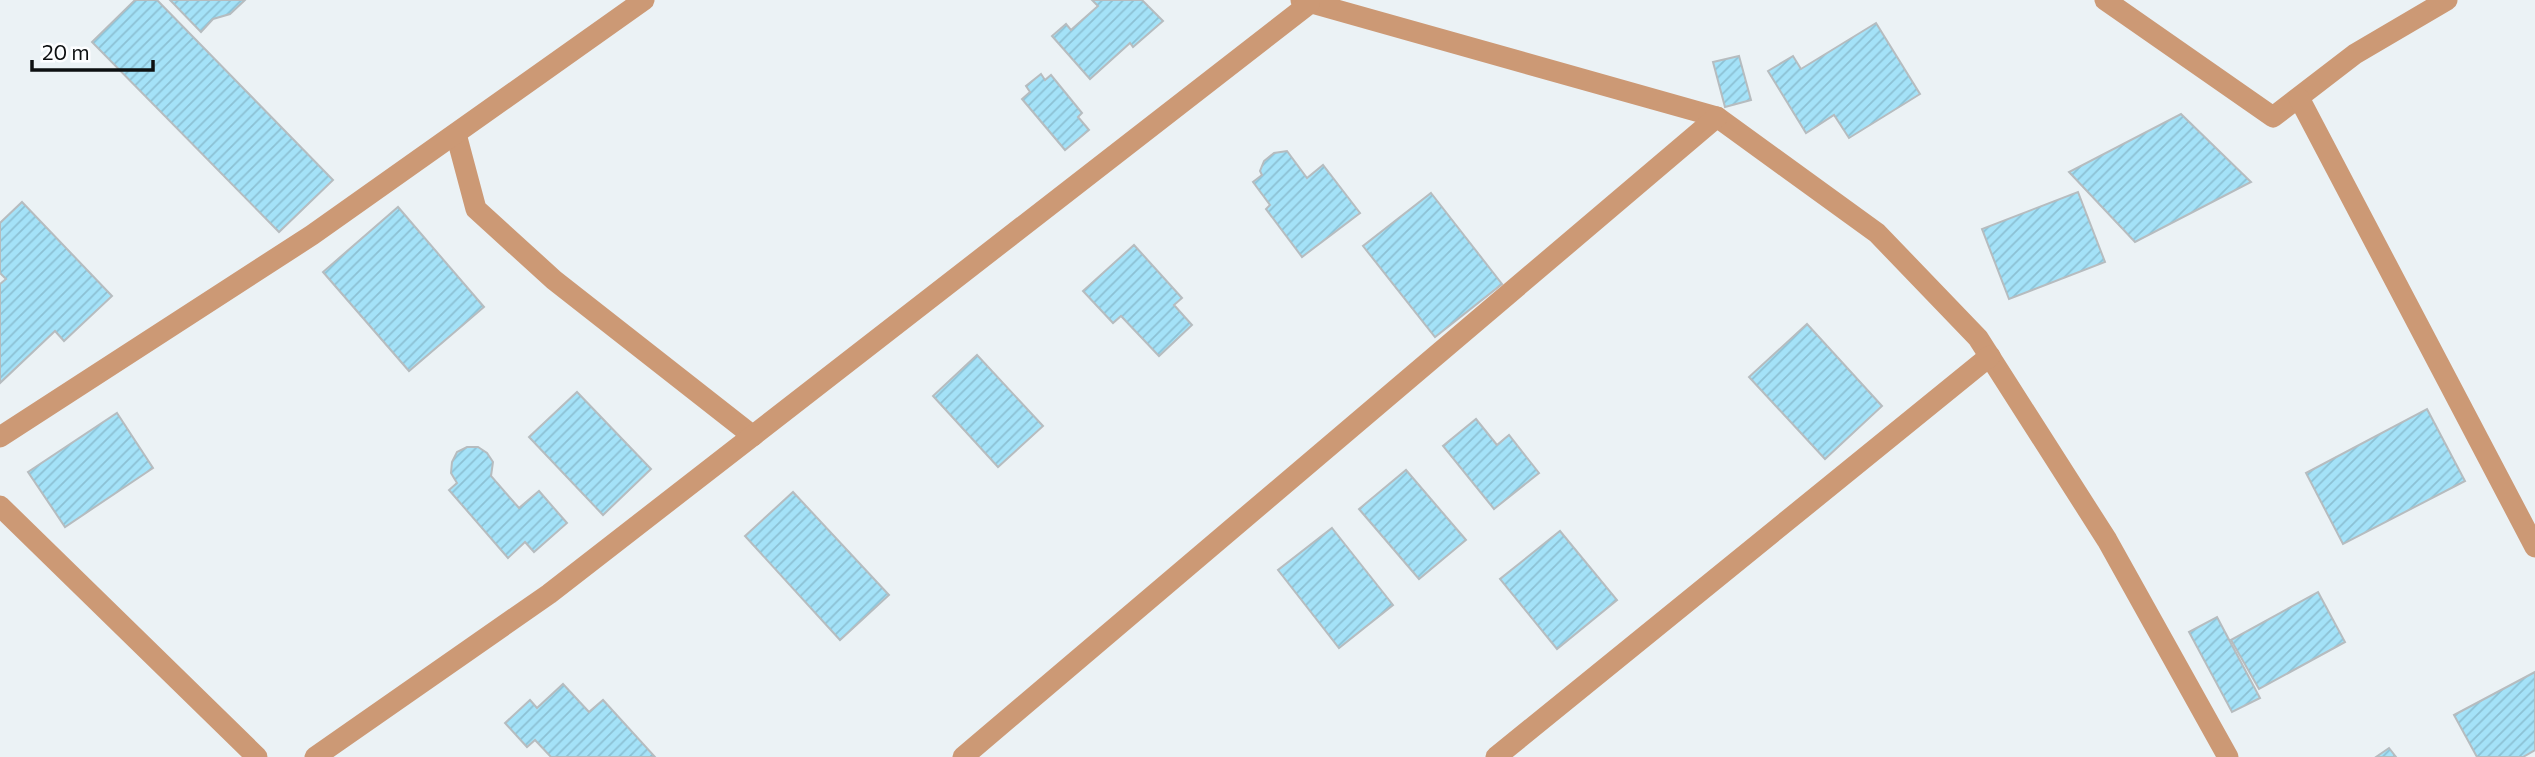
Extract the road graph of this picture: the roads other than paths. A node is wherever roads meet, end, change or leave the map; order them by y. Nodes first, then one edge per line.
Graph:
1 (644, 0) edge
2 (2105, 0) edge
3 (2447, 0) edge
4 (1305, 2) edge
5 (2299, 98) junction
6 (1717, 117) junction
7 (456, 134) junction
8 (1990, 356) junction
9 (754, 436) junction
10 (0, 437) edge
11 (0, 506) edge
12 (2535, 547) edge
13 (257, 757) edge
14 (315, 757) edge
15 (963, 757) edge
16 (1496, 757) edge
17 (2228, 757) edge

1 - 7 street
2 - 5 street
3 - 5 street
4 - 6 street
4 - 9 street
5 - 12 street
6 - 8 street
6 - 15 street
7 - 9 street
7 - 10 street
8 - 16 street
8 - 17 street
9 - 14 street
11 - 13 street

